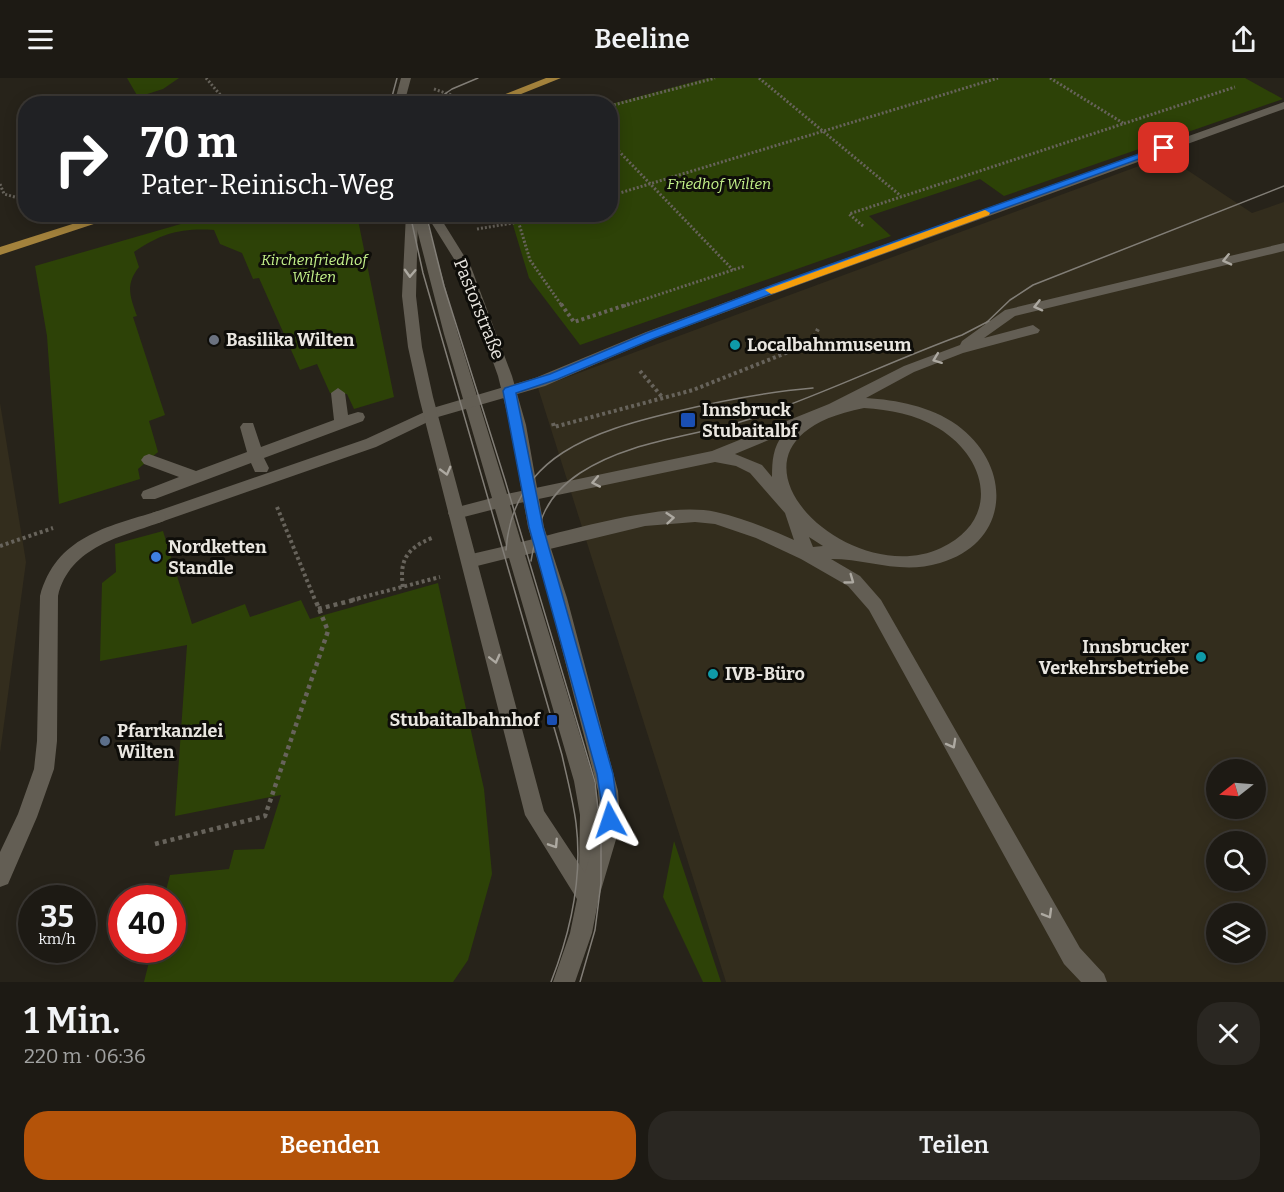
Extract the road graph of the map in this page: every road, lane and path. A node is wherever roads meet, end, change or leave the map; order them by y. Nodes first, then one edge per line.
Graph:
1 (207, 78) edge
2 (406, 78) edge
3 (556, 78) edge
4 (715, 78) edge
5 (759, 78) edge
6 (998, 78) edge
7 (1050, 78) edge
8 (1235, 87) dead end
9 (222, 96) edge
10 (400, 96) edge
11 (507, 96) edge
12 (618, 104) edge
13 (1284, 105) edge
14 (1124, 123) junction
15 (823, 132) junction
16 (618, 150) edge
17 (0, 184) edge
18 (651, 184) junction
19 (618, 194) edge
20 (902, 196) junction
21 (18, 198) edge
22 (92, 222) edge
23 (412, 222) edge
24 (421, 222) edge
25 (437, 222) edge
26 (518, 222) joint
27 (483, 228) dead end
28 (854, 231) dead end
29 (1284, 247) edge
30 (0, 251) edge
31 (755, 263) dead end
32 (734, 270) junction
33 (818, 329) dead end
34 (1033, 330) dead end
35 (958, 350) junction
36 (641, 371) dead end
37 (540, 382) junction
38 (509, 391) junction
39 (338, 393) dead end
40 (663, 398) junction
41 (471, 402) junction
42 (834, 408) junction
43 (431, 414) junction
44 (358, 417) dead end
45 (342, 423) junction
46 (248, 427) dead end
47 (715, 456) junction
48 (149, 460) dead end
49 (261, 468) junction
50 (195, 477) junction
51 (529, 494) junction
52 (149, 495) dead end
53 (501, 502) junction
54 (792, 507) junction
55 (456, 513) junction
56 (58, 526) dead end
57 (461, 531) junction
58 (541, 543) junction
59 (0, 546) edge
60 (514, 550) junction
61 (855, 553) junction
62 (807, 554) junction
63 (470, 565) junction
64 (403, 587) junction
65 (318, 609) junction
66 (155, 844) dead end
67 (0, 876) edge
68 (588, 897) junction
69 (564, 982) edge
70 (1096, 982) edge

1 - 9 path
2 - 10 street
3 - 11 main road
4 - 12 path
5 - 15 path
6 - 15 path
7 - 14 path
8 - 14 path
13 - 37 street
14 - 20 path
15 - 18 path
15 - 20 path
16 - 18 path
17 - 21 path
18 - 19 path
18 - 32 path
20 - 28 path
22 - 30 main road
23 -> 43 street
24 - 41 street, Pastorstraße
25 - 38 street, Pastorstraße
26 - 27 path
26 - 32 path
29 -> 35 street
31 - 32 path
33 - 40 path
34 - 35 street
35 -> 42 street
36 - 40 path
37 - 38 street
37 - 40 path
38 - 41 street
38 - 51 street, Pastorstraße
39 - 45 street
41 - 43 street
41 - 53 street, Pastorstraße
42 - 47 street
42 - 54 street
42 - 61 street
43 - 49 street
43 -> 55 street
44 - 45 street
45 - 49 street
46 - 49 street
47 -> 51 street
47 - 54 street
48 - 50 street
49 - 50 street
49 - 65 path
49 - 67 street
50 - 52 street
51 - 53 street
51 - 58 street, Pastorstraße
53 - 55 street
53 - 60 street, Pastorstraße
54 - 61 street
54 - 62 street
55 - 57 street
56 - 59 path
57 - 63 street
57 - 64 path
58 - 60 street
58 -> 62 street
58 - 68 street, Pastorstraße
60 - 63 street
60 - 68 street, Pastorstraße
61 - 62 street
62 -> 70 street
63 - 64 path
63 -> 68 street
64 - 65 path
65 - 66 path
68 - 69 street

